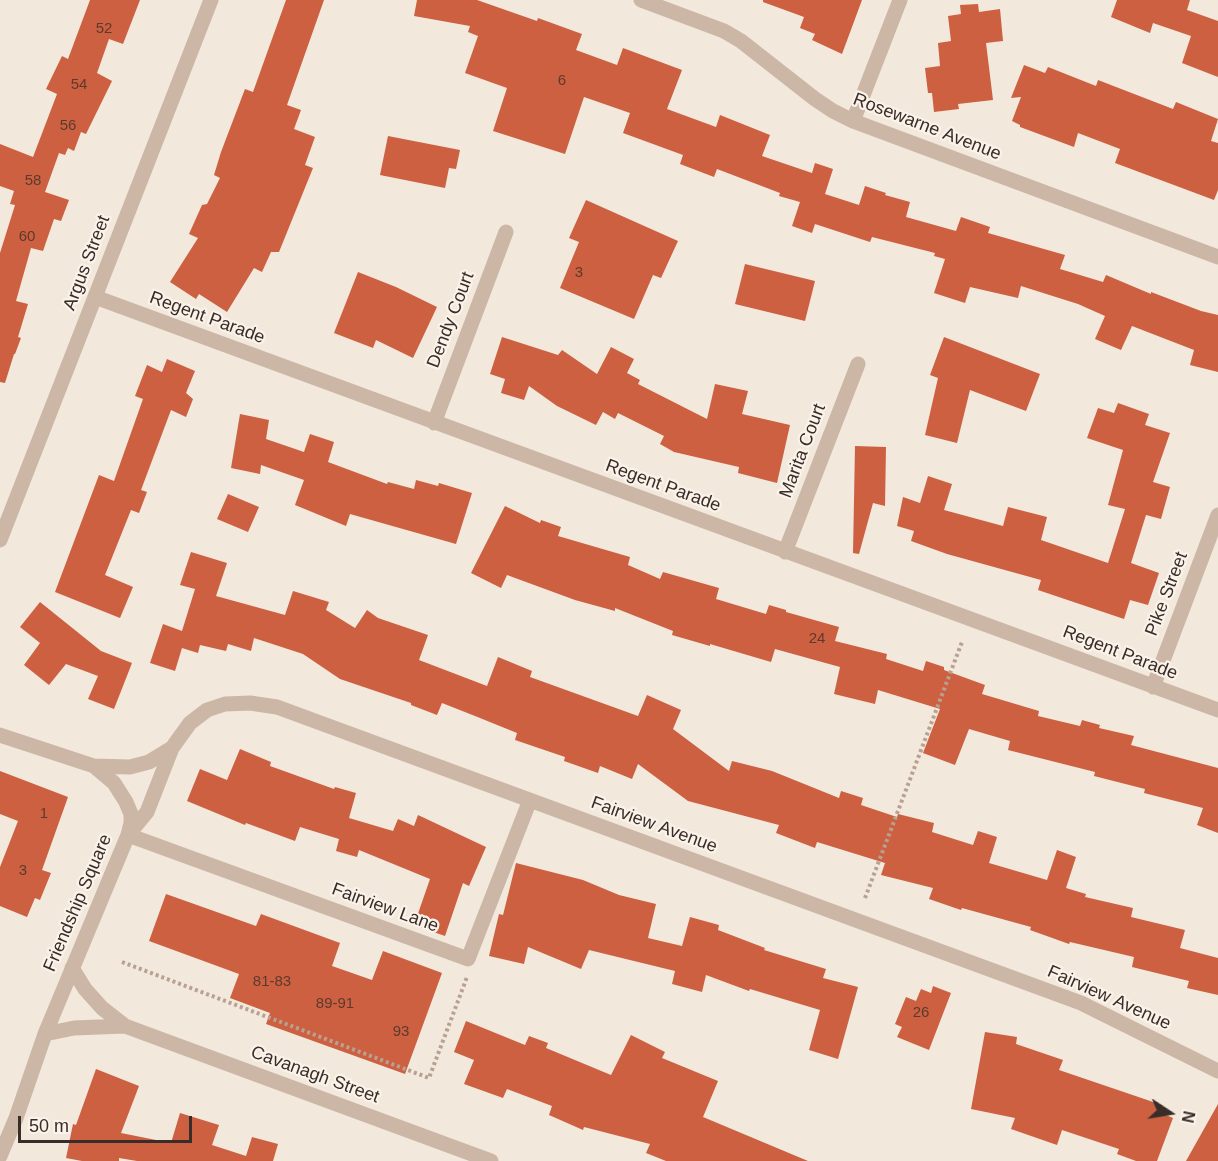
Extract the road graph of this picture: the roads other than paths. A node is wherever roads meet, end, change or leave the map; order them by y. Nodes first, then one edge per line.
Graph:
1 (211, 0) edge
2 (641, 0) edge
3 (900, 0) edge
4 (853, 121) junction
5 (506, 232) dead end
6 (1218, 256) edge
7 (95, 297) junction
8 (858, 364) dead end
9 (434, 423) junction
10 (1218, 515) edge
11 (0, 540) edge
12 (785, 552) junction
13 (1153, 687) junction
14 (1218, 710) edge
15 (0, 735) edge
16 (172, 748) junction
17 (94, 766) junction
18 (530, 800) junction
19 (128, 835) junction
20 (72, 968) junction
21 (125, 1026) junction
22 (45, 1034) junction
23 (1218, 1071) edge
24 (0, 1156) edge
25 (484, 1160) edge

1 - 7 street, Argus Street
2 - 4 street, Rosewarne Avenue
3 - 4 street
4 - 6 street, Rosewarne Avenue
5 - 9 street, Dendy Court
7 - 9 street, Regent Parade
7 - 11 street, Argus Street
8 - 12 street, Marita Court
9 - 12 street, Regent Parade
10 - 13 street, Pike Street
12 - 13 street, Regent Parade
13 - 14 street, Regent Parade
15 - 17 street, Friendship Square
16 - 17 street
16 - 18 street, Fairview Avenue
16 - 19 street, Fairview Avenue
17 - 19 street, Friendship Square
18 - 19 street, Fairview Lane
18 - 23 street, Fairview Avenue
19 - 20 street, Friendship Square
20 - 21 street, Cavanagh Street
20 - 22 street, Friendship Square
21 - 22 street, Cavanagh Street
21 - 25 street, Cavanagh Street
22 - 24 street, Friendship Square

